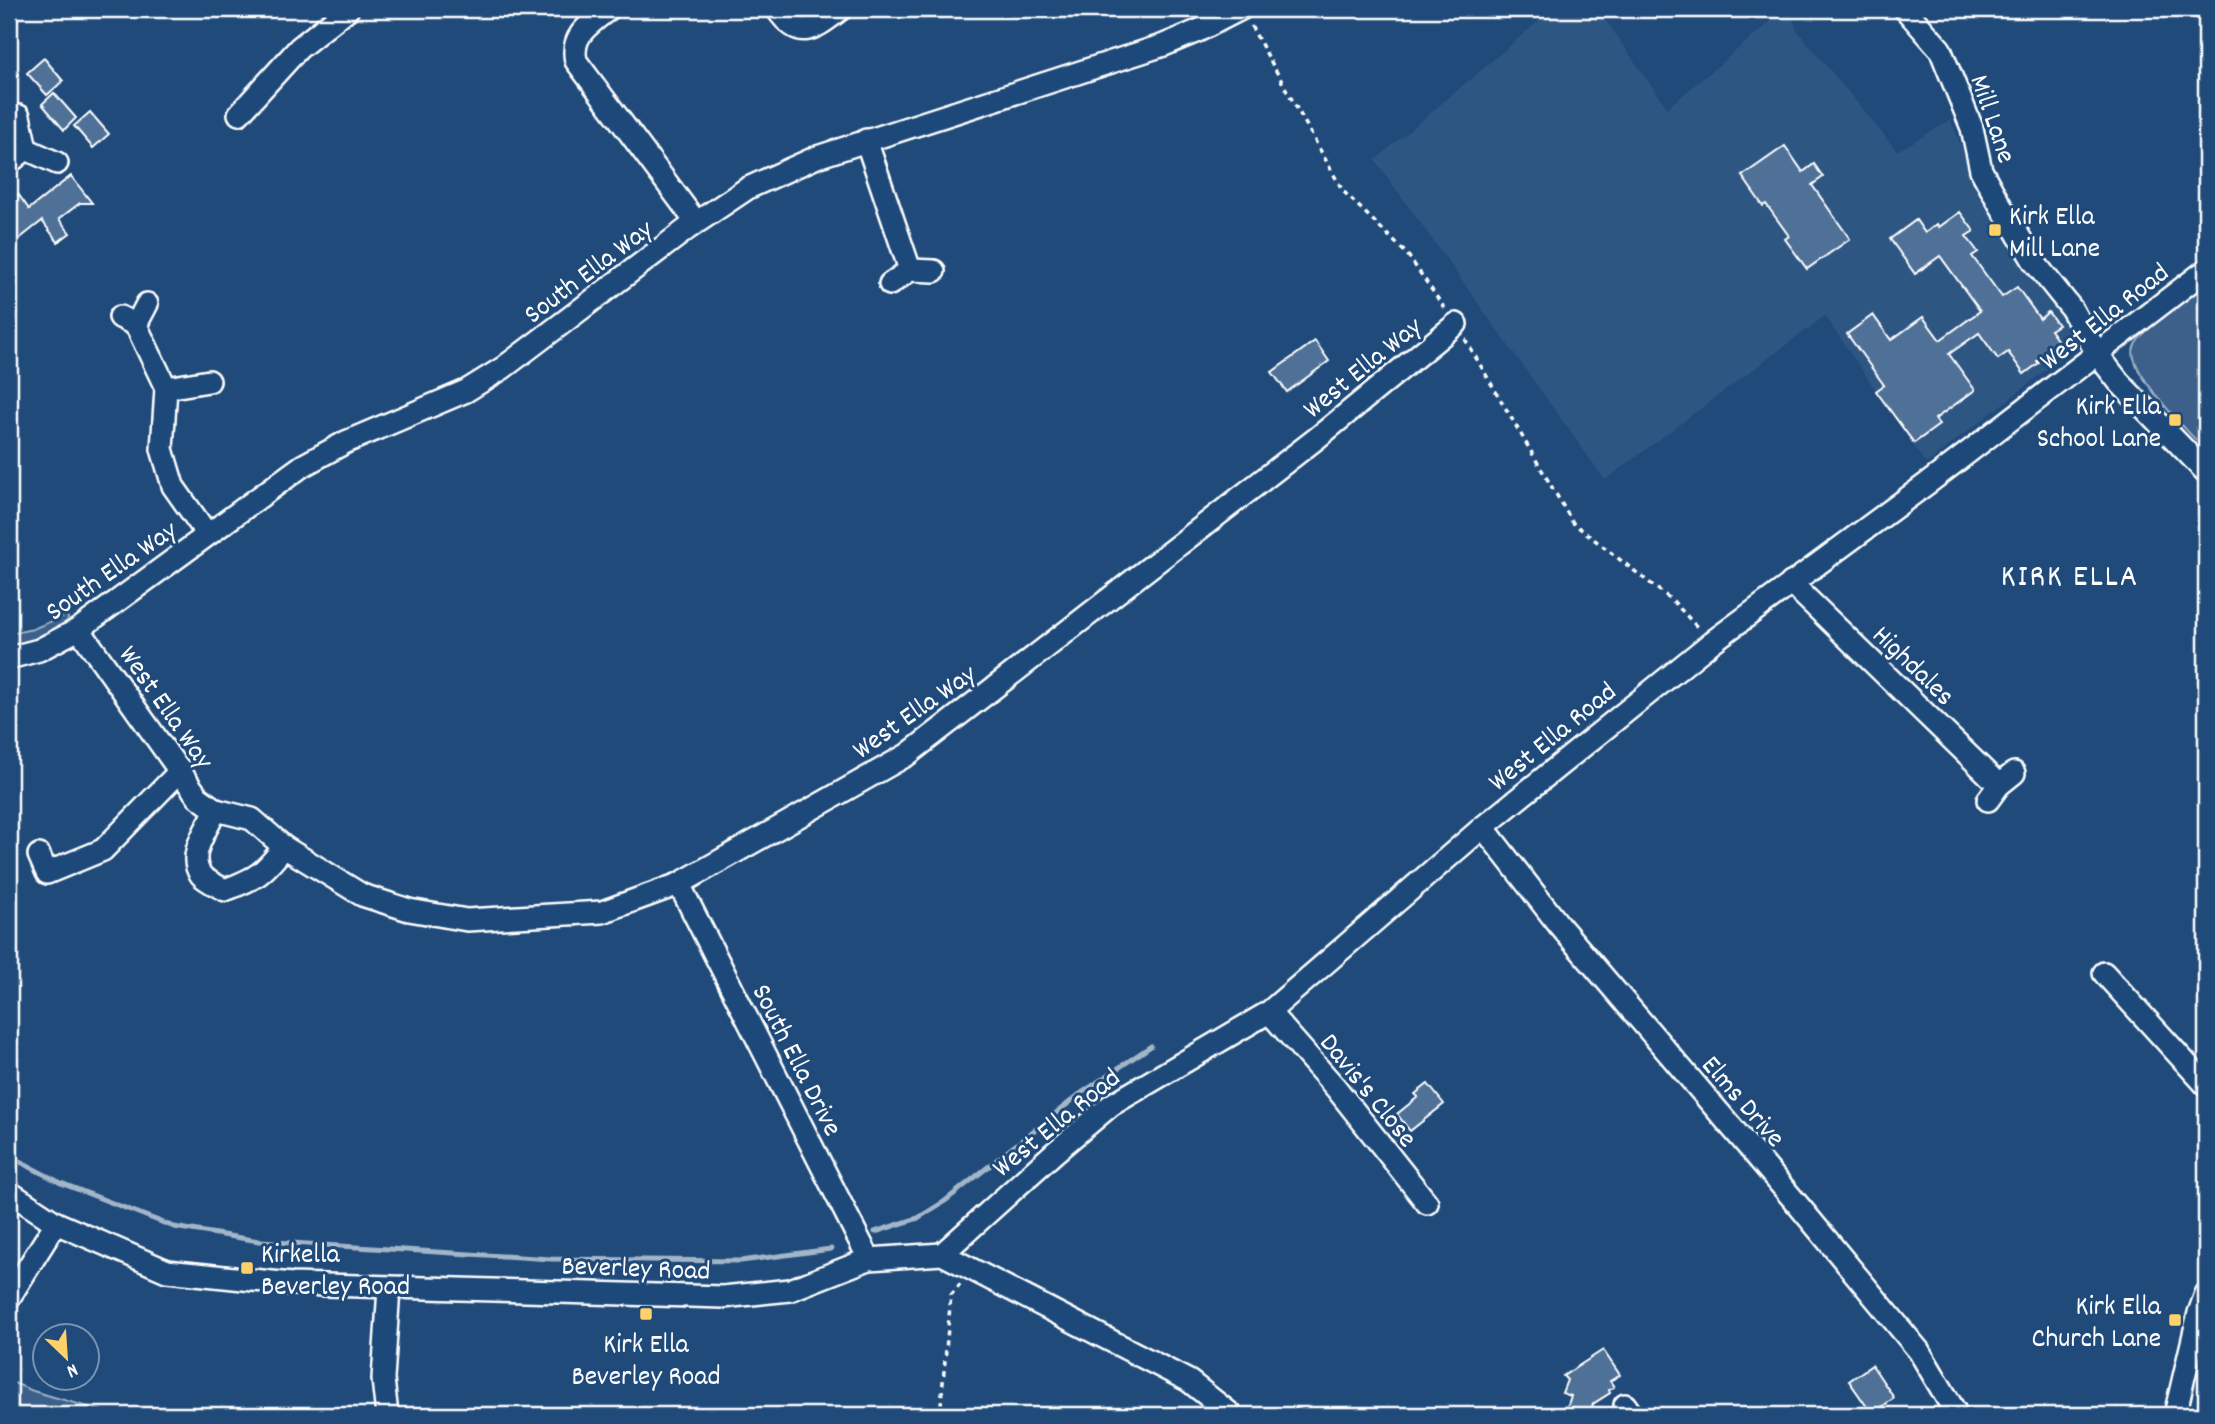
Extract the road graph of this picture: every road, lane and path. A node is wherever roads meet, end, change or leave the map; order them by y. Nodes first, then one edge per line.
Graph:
1 (348, 9) edge
2 (609, 9) edge
3 (777, 9) edge
4 (841, 9) edge
5 (1241, 9) edge
6 (1905, 9) edge
7 (239, 114) dead end
8 (19, 116) dead end
9 (866, 140) junction
10 (26, 149) junction
11 (9, 163) edge
12 (57, 163) dead end
13 (696, 222) junction
14 (910, 270) junction
15 (2206, 270) edge
16 (934, 271) dead end
17 (890, 284) dead end
18 (146, 304) dead end
19 (1456, 324) dead end
20 (2098, 355) junction
21 (209, 381) dead end
22 (166, 388) junction
23 (2206, 472) edge
24 (207, 534) junction
25 (1791, 583) junction
26 (79, 629) junction
27 (9, 658) edge
28 (181, 770) junction
29 (2000, 786) dead end
30 (216, 810) junction
31 (1483, 827) junction
32 (284, 847) junction
33 (39, 855) dead end
34 (679, 884) junction
35 (2104, 973) dead end
36 (1269, 1012) junction
37 (2206, 1085) edge
38 (9, 1192) edge
39 (1427, 1203) dead end
40 (56, 1223) junction
41 (942, 1254) junction
42 (869, 1259) junction
43 (971, 1268) junction
44 (389, 1288) junction
45 (9, 1298) edge
46 (2204, 1307) edge
47 (387, 1415) edge
48 (940, 1415) edge
49 (1232, 1415) edge
50 (1957, 1415) edge
51 (2175, 1415) edge

1 - 7 street
2 - 13 street
3 - 4 street
5 - 9 street, South Ella Way
6 - 20 street, Mill Lane
8 - 10 street
9 - 13 street, South Ella Way
9 - 14 street
10 - 11 street
10 - 12 street
13 - 24 street, South Ella Way
14 - 16 street
14 - 17 street
15 - 20 street, West Ella Road
18 - 22 street
19 - 34 street, West Ella Way
20 - 23 street, Mill Lane
20 - 25 street, West Ella Road
21 - 22 street
22 - 24 street
24 - 26 street, South Ella Way
25 - 29 street, Highdales
25 - 31 street, West Ella Road
26 - 27 street, South Ella Way
26 - 28 street, West Ella Way
28 - 30 street, West Ella Way
28 - 33 street
30 - 32 street, West Ella Way
30 - 32 street, West Ella Way
31 - 36 street, West Ella Road
31 - 50 street, Elms Drive
32 - 34 street, West Ella Way
34 - 42 street, South Ella Drive
35 - 37 street
36 - 39 street, Davis's Close
36 - 41 street, West Ella Road
38 - 40 street, Beverley Road
40 - 44 street, Beverley Road
40 - 45 street
41 - 42 street, Beverley Road
41 - 43 street, Beverley Road
42 - 44 street, Beverley Road
43 - 48 path
43 - 49 street, Beverley Road
44 - 47 street
46 - 51 street

